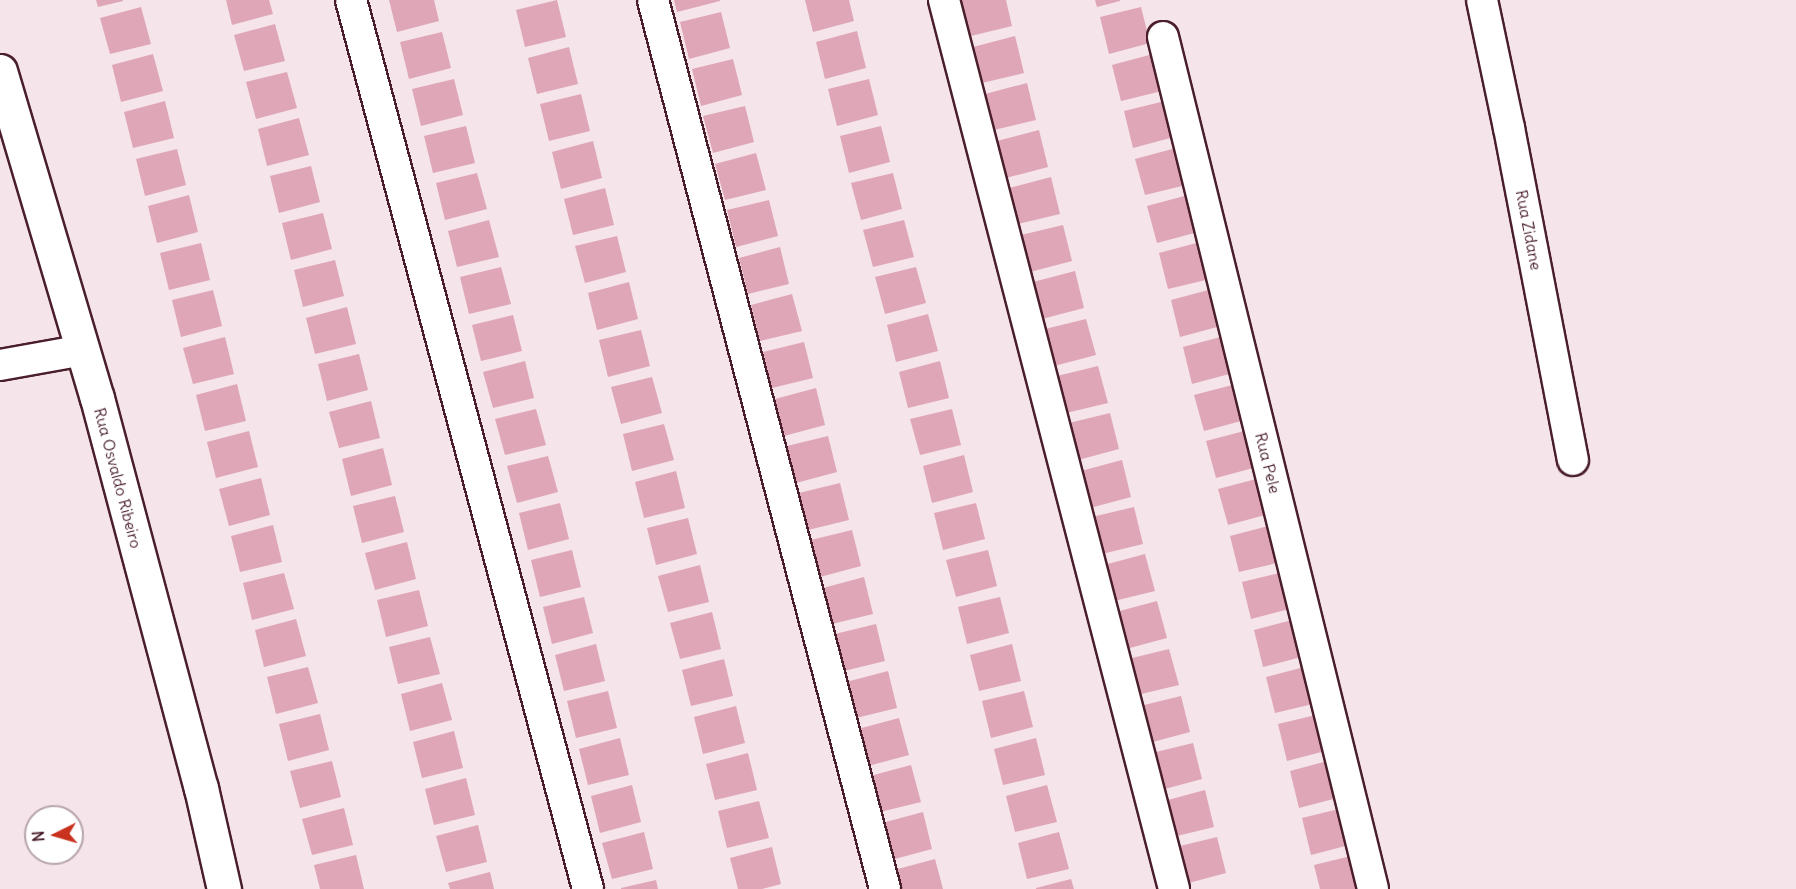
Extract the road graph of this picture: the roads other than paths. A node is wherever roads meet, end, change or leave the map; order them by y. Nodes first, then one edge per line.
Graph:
1 (351, 0) edge
2 (653, 0) edge
3 (944, 0) edge
4 (1482, 0) edge
5 (1163, 37) dead end
6 (0, 71) edge
7 (84, 350) junction
8 (0, 365) edge
9 (1573, 460) dead end
10 (224, 889) edge
11 (588, 889) edge
12 (885, 889) edge
13 (1174, 889) edge
14 (1373, 889) edge

1 - 11 street
2 - 12 street
3 - 13 street
4 - 9 street, Rua Zidane
5 - 14 street, Rua Pele
6 - 7 street, Rua Osvaldo Ribeiro
7 - 8 street
7 - 10 street, Rua Osvaldo Ribeiro

